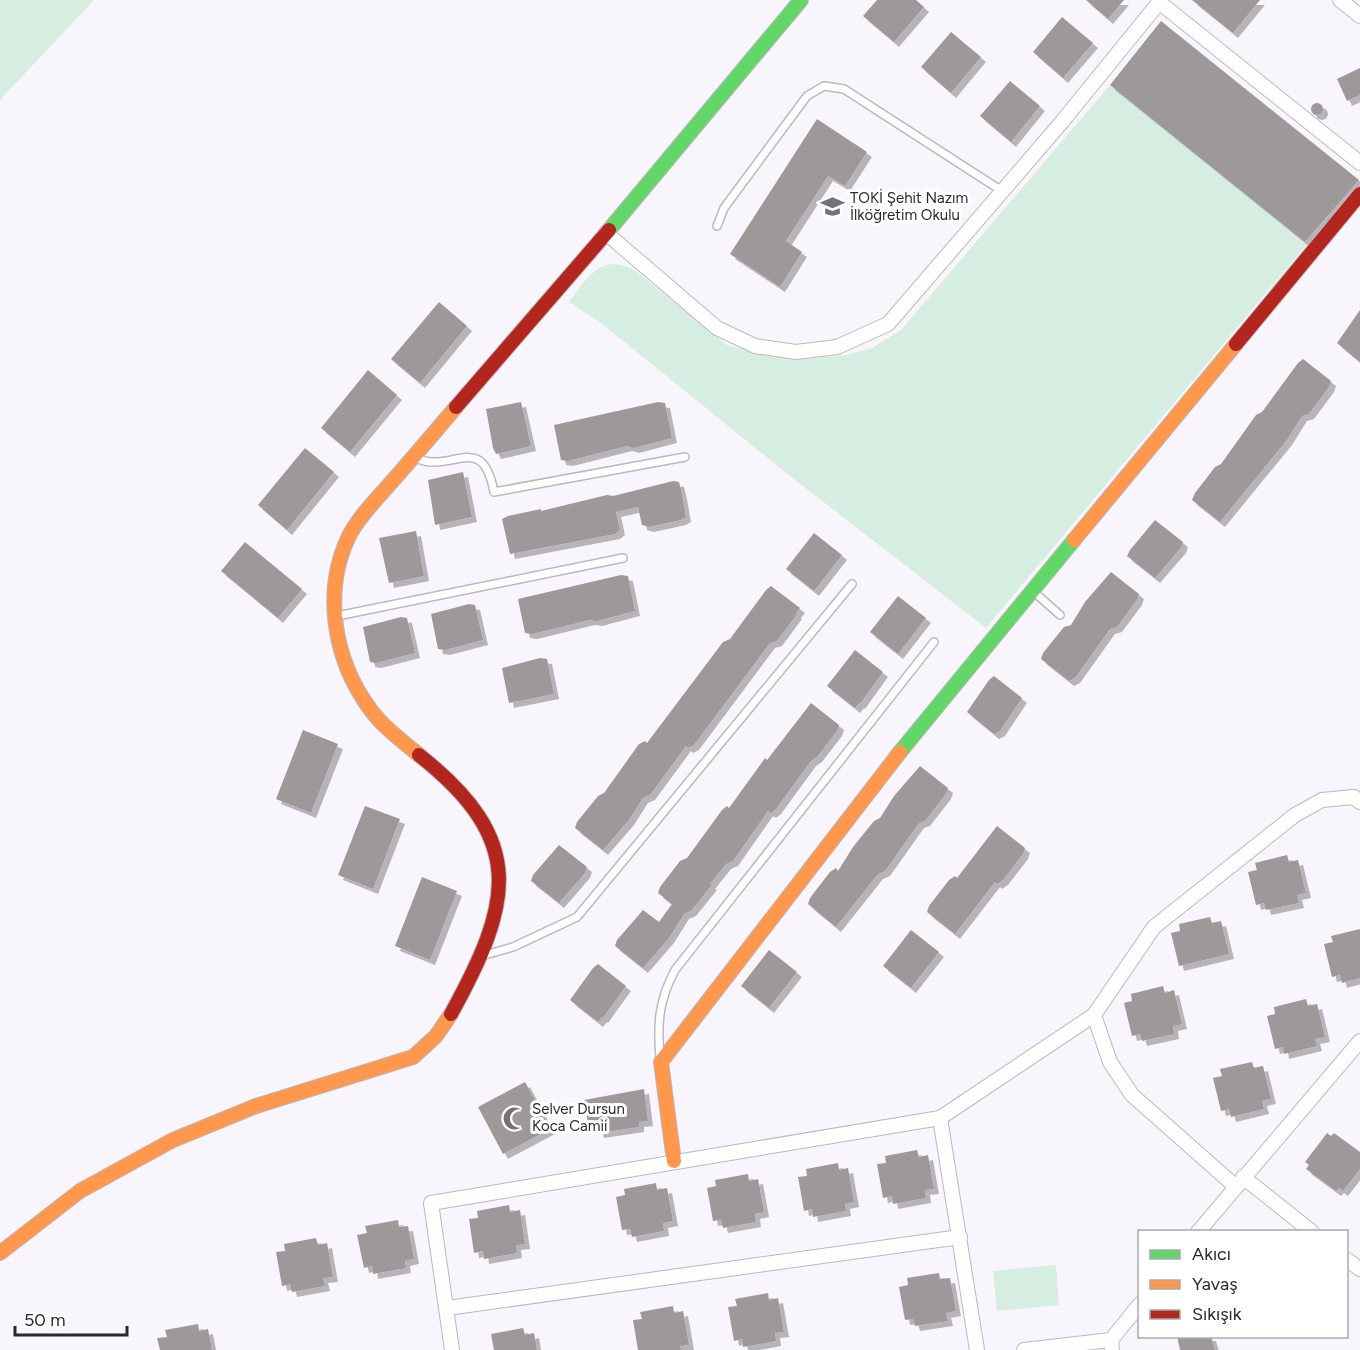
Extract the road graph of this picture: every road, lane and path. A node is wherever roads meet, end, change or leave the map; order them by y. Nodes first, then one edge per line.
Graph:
1 (801, 0) edge
2 (1340, 0) edge
3 (1160, 1) edge
4 (1360, 16) edge
5 (1360, 163) edge
6 (1002, 191) junction
7 (1360, 194) edge
8 (717, 226) dead end
9 (606, 233) junction
10 (413, 457) junction
11 (685, 457) dead end
12 (623, 558) dead end
13 (852, 584) dead end
14 (1032, 591) junction
15 (1060, 615) dead end
16 (335, 617) junction
17 (934, 642) dead end
18 (1360, 802) edge
19 (480, 956) junction
20 (1094, 1015) junction
21 (1360, 1041) edge
22 (660, 1062) junction
23 (940, 1118) junction
24 (674, 1161) junction
25 (1239, 1181) junction
26 (1200, 1230) edge
27 (1309, 1230) edge
28 (960, 1238) junction
29 (0, 1253) edge
30 (1348, 1260) edge
31 (1360, 1269) edge
32 (1138, 1307) edge
33 (447, 1308) junction
34 (1111, 1345) edge
35 (452, 1350) edge
36 (977, 1350) edge
37 (1023, 1350) edge

1 - 9 street
2 - 4 street
3 - 5 street
3 - 6 street
6 - 8 lane
6 - 9 street
7 - 14 street
9 - 10 street
10 - 11 lane
10 - 16 street
12 - 16 lane
13 - 19 lane
14 - 15 lane
14 - 22 street
16 - 19 street
17 - 22 lane
18 - 20 street
19 - 29 street
20 - 23 street
20 - 25 street
21 - 25 street
22 - 24 street
23 - 24 street
23 - 28 street
24 - 33 street
25 - 26 street
25 - 27 street
28 - 33 street
28 - 36 street
30 - 31 street
32 - 34 street
33 - 35 street
34 - 37 street

